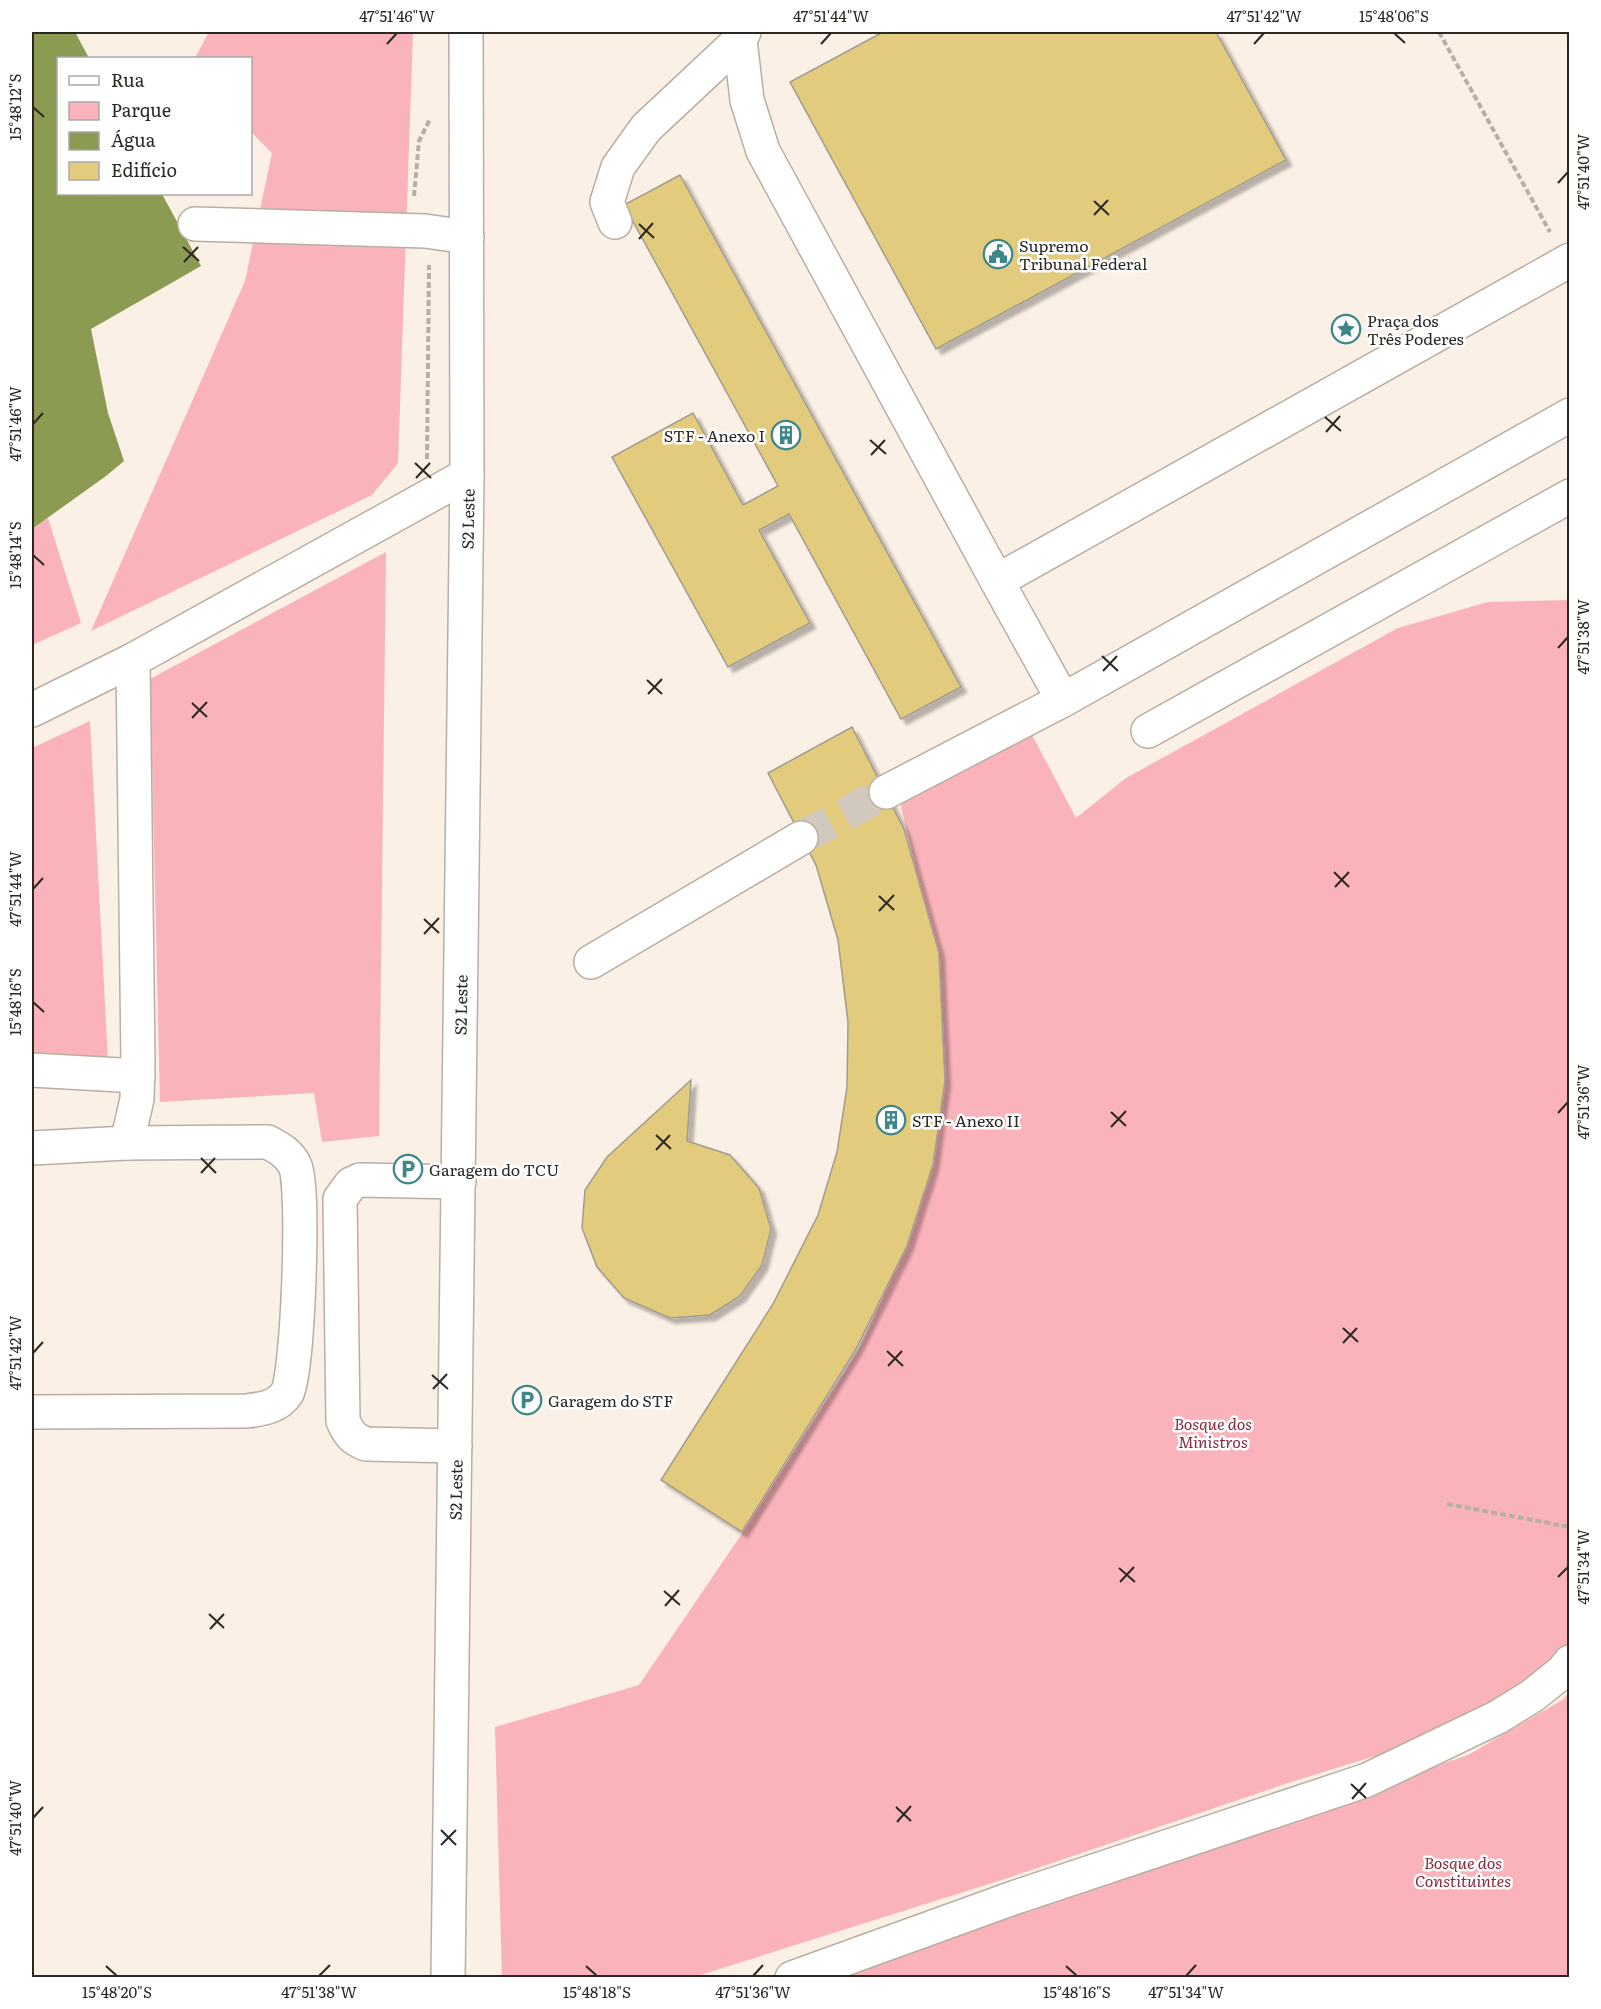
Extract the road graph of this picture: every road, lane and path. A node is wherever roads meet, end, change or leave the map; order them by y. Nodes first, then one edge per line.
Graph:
1 (466, 32) edge
2 (1439, 32) edge
3 (742, 36) edge
4 (615, 222) dead end
5 (195, 224) dead end
6 (467, 237) junction
7 (1568, 261) edge
8 (1569, 415) edge
9 (467, 475) junction
10 (1569, 496) edge
11 (997, 581) junction
12 (133, 660) junction
13 (1063, 700) junction
14 (32, 710) edge
15 (1148, 731) dead end
16 (886, 792) tunnel mouth
17 (801, 838) tunnel mouth
18 (591, 962) dead end
19 (32, 1070) edge
20 (138, 1076) junction
21 (128, 1143) junction
22 (32, 1148) edge
23 (459, 1182) junction
24 (32, 1412) edge
25 (455, 1446) junction
26 (1448, 1504) dead end
27 (1569, 1527) edge
28 (1569, 1662) edge
29 (448, 1977) edge
30 (792, 1977) edge

1 - 6 main road, S2 Leste
2 - 7 path
3 - 4 main road
3 - 11 main road
5 - 6 main road
6 - 9 main road, S2 Leste
7 - 11 main road
8 - 13 main road
9 - 12 main road
9 - 23 main road, S2 Leste
10 - 15 main road
11 - 13 main road
12 - 14 main road
12 - 20 main road
13 - 16 main road
17 - 18 main road
19 - 20 main road
20 - 21 main road
21 - 22 main road
21 - 24 main road
23 - 25 main road, S2 Leste
23 - 25 main road
25 - 29 main road, S2 Leste
26 - 27 path
28 - 30 main road

